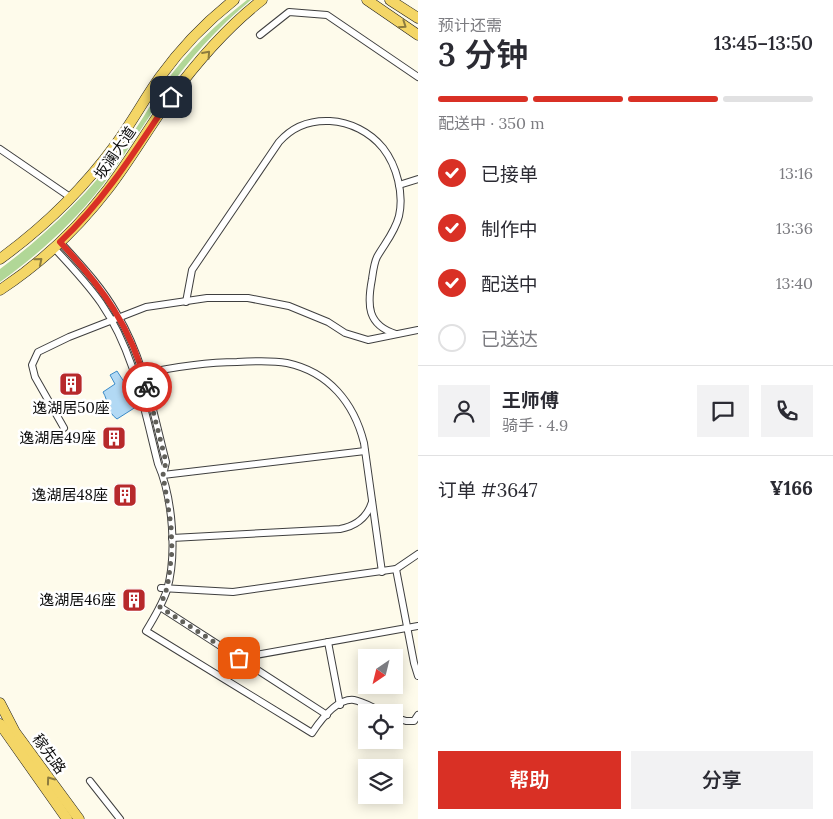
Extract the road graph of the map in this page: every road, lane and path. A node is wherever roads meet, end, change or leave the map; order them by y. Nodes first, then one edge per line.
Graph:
1 (234, 0) edge
2 (356, 0) edge
3 (367, 0) edge
4 (262, 1) edge
5 (394, 2) edge
6 (389, 15) junction
7 (418, 18) edge
8 (260, 35) dead end
9 (418, 35) edge
10 (418, 77) edge
11 (0, 149) edge
12 (418, 179) edge
13 (399, 185) junction
14 (70, 197) junction
15 (57, 245) junction
16 (0, 259) edge
17 (0, 290) edge
18 (186, 302) junction
19 (119, 318) junction
20 (112, 320) junction
21 (418, 330) edge
22 (396, 334) junction
23 (143, 373) junction
24 (135, 375) junction
25 (64, 428) dead end
26 (365, 451) junction
27 (163, 475) junction
28 (372, 501) junction
29 (172, 538) junction
30 (418, 554) edge
31 (396, 569) junction
32 (382, 572) junction
33 (164, 588) junction
34 (160, 607) junction
35 (418, 626) edge
36 (407, 628) junction
37 (328, 642) junction
38 (239, 658) junction
39 (418, 676) edge
40 (0, 703) edge
41 (364, 704) edge
42 (340, 705) junction
43 (327, 715) junction
44 (418, 715) edge
45 (403, 720) edge
46 (0, 724) edge
47 (90, 781) dead end
48 (67, 819) edge
49 (79, 819) edge
50 (120, 819) edge

1 - 14 main road, 坂澜大道
2 - 6 main road
3 - 6 main road
15 -> 4 main road, 坂澜大道
5 - 7 main road
6 -> 9 main road
8 - 10 street
11 - 14 street
12 - 13 street
13 - 18 street
13 - 22 street
14 - 16 main road, 坂澜大道
17 -> 15 main road, 坂澜大道
15 - 19 street
15 - 20 street
18 - 19 street
18 - 22 street
19 - 20 street
19 - 23 street
20 - 24 street
20 - 25 street
21 - 22 street
23 - 24 street
23 - 26 street
23 - 27 street
24 - 27 street
26 - 27 street
26 - 28 street
27 - 29 street
28 - 29 street
28 - 32 street
29 - 33 street
30 - 31 street
31 - 32 street
31 - 36 street
32 - 33 street
33 - 34 street
34 - 38 street
34 - 43 street
35 - 36 street
36 - 37 street
36 - 39 street
37 - 38 street
37 - 42 street
38 - 43 street
49 -> 40 main road, 稼先路
41 - 42 street
42 - 43 street
44 - 45 street
46 - 48 main road, 稼先路
47 - 50 street

